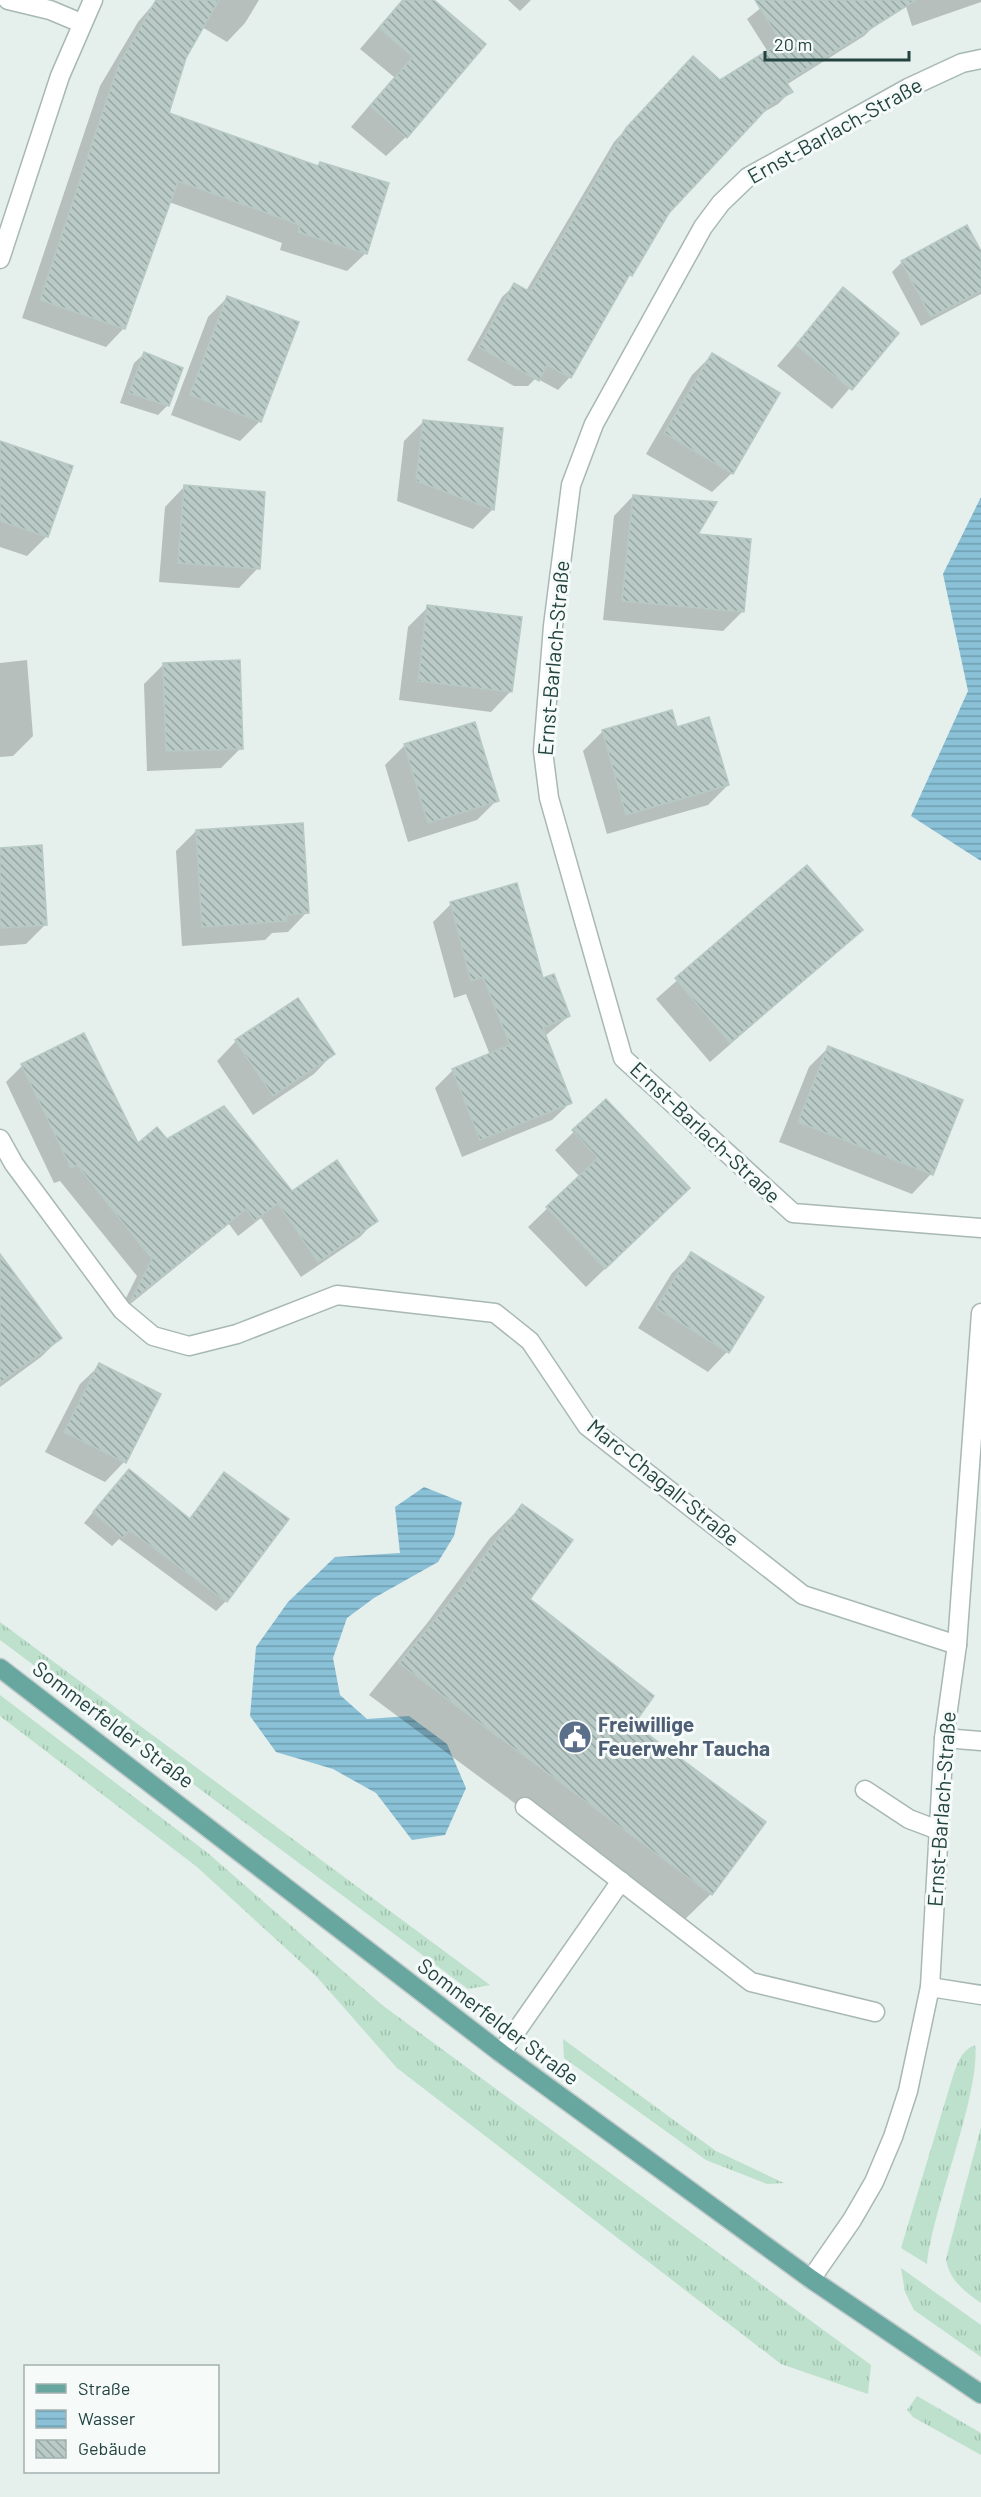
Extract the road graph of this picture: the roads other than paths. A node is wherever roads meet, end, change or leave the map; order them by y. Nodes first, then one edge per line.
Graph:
1 (8, 0) edge
2 (93, 0) edge
3 (81, 23) junction
4 (981, 59) edge
5 (0, 259) edge
6 (0, 1139) edge
7 (981, 1228) edge
8 (981, 1313) edge
9 (957, 1645) junction
10 (0, 1668) edge
11 (945, 1738) junction
12 (981, 1741) edge
13 (865, 1790) dead end
14 (525, 1807) dead end
15 (938, 1830) junction
16 (621, 1881) junction
17 (930, 1987) junction
18 (981, 1995) edge
19 (875, 2012) dead end
20 (501, 2053) junction
21 (811, 2279) junction
22 (981, 2394) edge

1 - 3 street
2 - 3 street
3 - 5 street
4 - 7 street, Ernst-Barlach-Straße
6 - 9 street, Marc-Chagall-Straße
8 - 9 street, Ernst-Barlach-Straße
9 - 11 street, Ernst-Barlach-Straße
10 - 20 main road, Sommerfelder Straße
11 - 12 street
11 - 15 street, Ernst-Barlach-Straße
13 - 15 street
14 - 16 street
15 - 17 street, Ernst-Barlach-Straße
16 - 19 street
16 - 20 street
17 - 18 street
17 - 21 street, Ernst-Barlach-Straße
20 - 21 main road, Sommerfelder Straße
21 - 22 main road, Sommerfelder Straße

